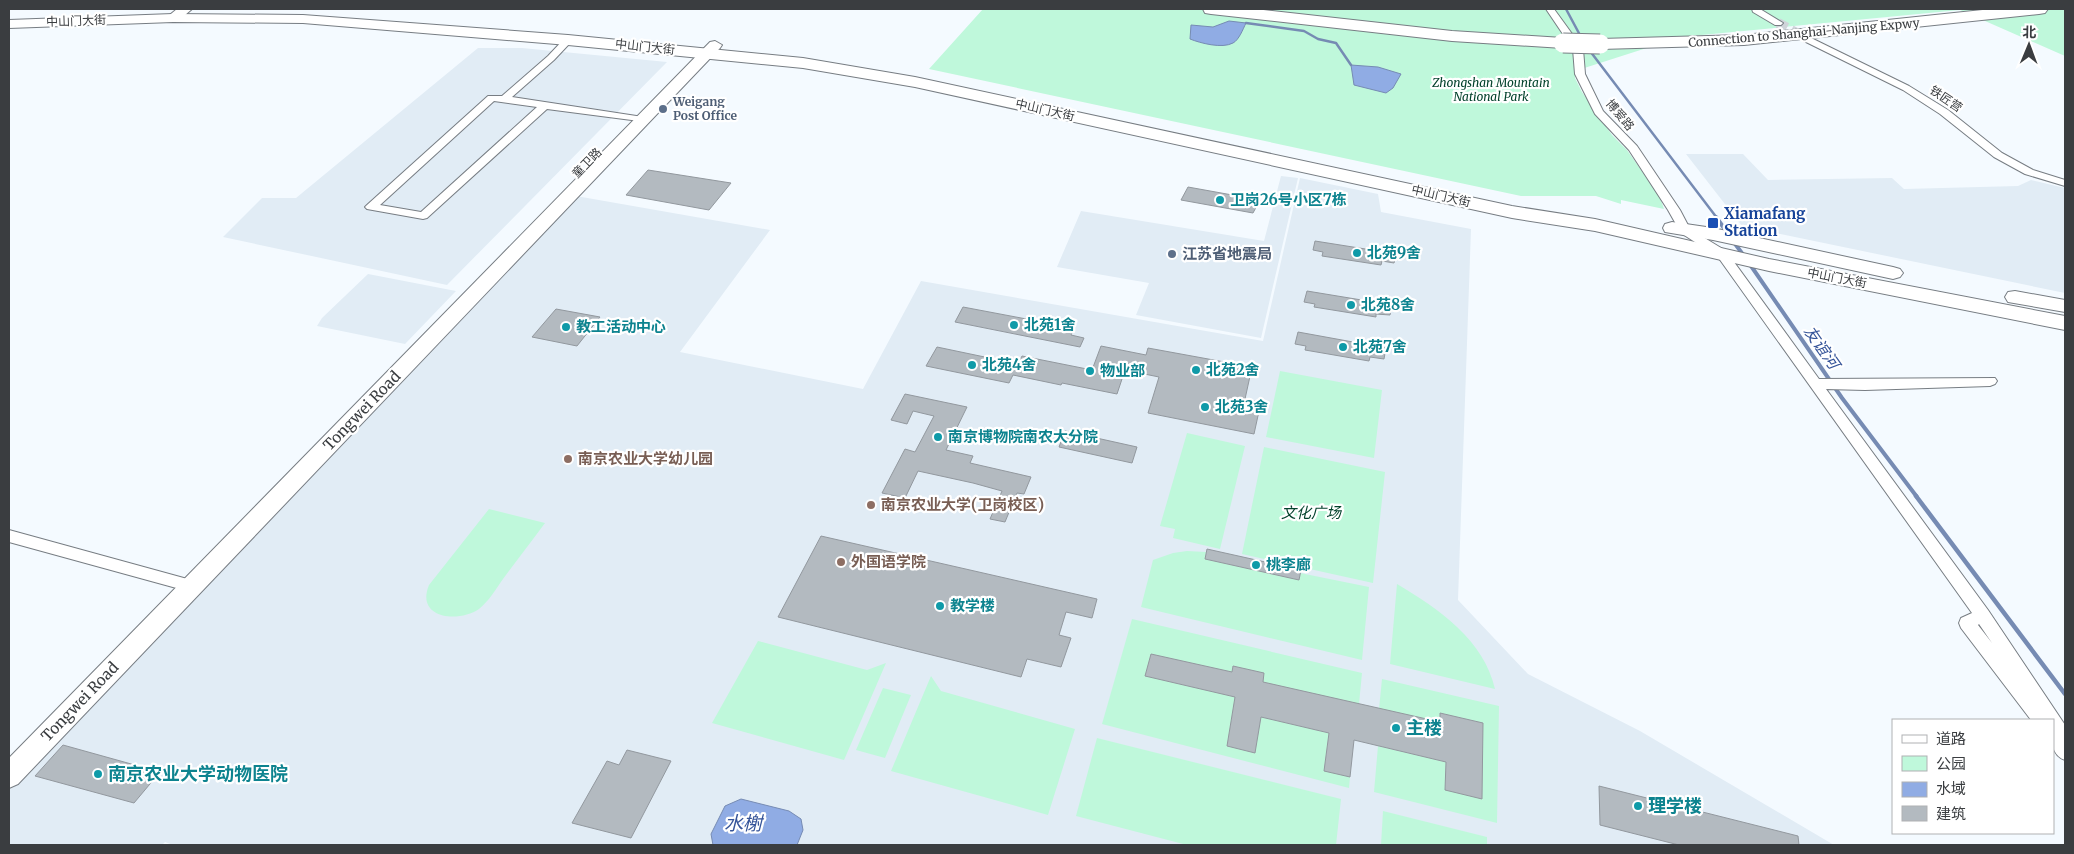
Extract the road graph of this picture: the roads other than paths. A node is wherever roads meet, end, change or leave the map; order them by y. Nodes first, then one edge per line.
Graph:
1 (1211, 9) edge
2 (1261, 9) edge
3 (1550, 9) edge
4 (1973, 9) edge
5 (2039, 9) edge
6 (1756, 10) edge
7 (180, 12) edge
8 (9, 16) edge
9 (1778, 23) tunnel mouth
10 (9, 24) edge
11 (568, 40) junction
12 (1562, 40) junction
13 (1809, 40) tunnel mouth
14 (1597, 41) junction
15 (704, 49) junction
16 (504, 99) junction
17 (544, 106) junction
18 (637, 119) junction
19 (2065, 182) edge
20 (1686, 231) junction
21 (1722, 254) junction
22 (2065, 306) edge
23 (2065, 323) edge
24 (1990, 381) dead end
25 (1820, 384) junction
26 (9, 536) edge
27 (191, 586) junction
28 (1982, 615) junction
29 (2040, 719) edge
30 (2052, 719) edge
31 (2054, 723) edge
32 (2054, 737) edge
33 (2065, 740) edge
34 (2065, 752) edge
35 (9, 776) edge

1 - 12 highway, Connection to Shanghai-Nanjing Expwy
2 - 12 highway, Connection to Shanghai-Nanjing Expwy
3 - 20 street, 博爱路
4 - 14 highway, Connection to Shanghai-Nanjing Expwy
5 - 14 highway, Connection to Shanghai-Nanjing Expwy
6 - 9 street
7 - 8 main road, 中山门大街
7 - 10 main road, 中山门大街
7 - 11 main road, 中山门大街
7 - 15 main road, 中山门大街
11 - 15 main road, 中山门大街
11 - 16 street
12 - 14 highway, Connection to Shanghai-Nanjing Expwy, bridge
13 - 19 street, 铁匠营
15 - 18 street, Tongwei Road
15 - 20 main road, 中山门大街
15 - 21 main road, 中山门大街
16 - 17 street
16 - 17 street
17 - 18 street
18 - 27 street, Tongwei Road
20 - 21 street
20 - 22 main road, 中山门大街
21 - 23 main road, 中山门大街
21 - 25 street
24 - 25 street
25 - 28 street
26 - 27 street
27 - 35 street, Tongwei Road
28 - 29 street
28 - 30 street
31 - 33 street
32 - 34 street

